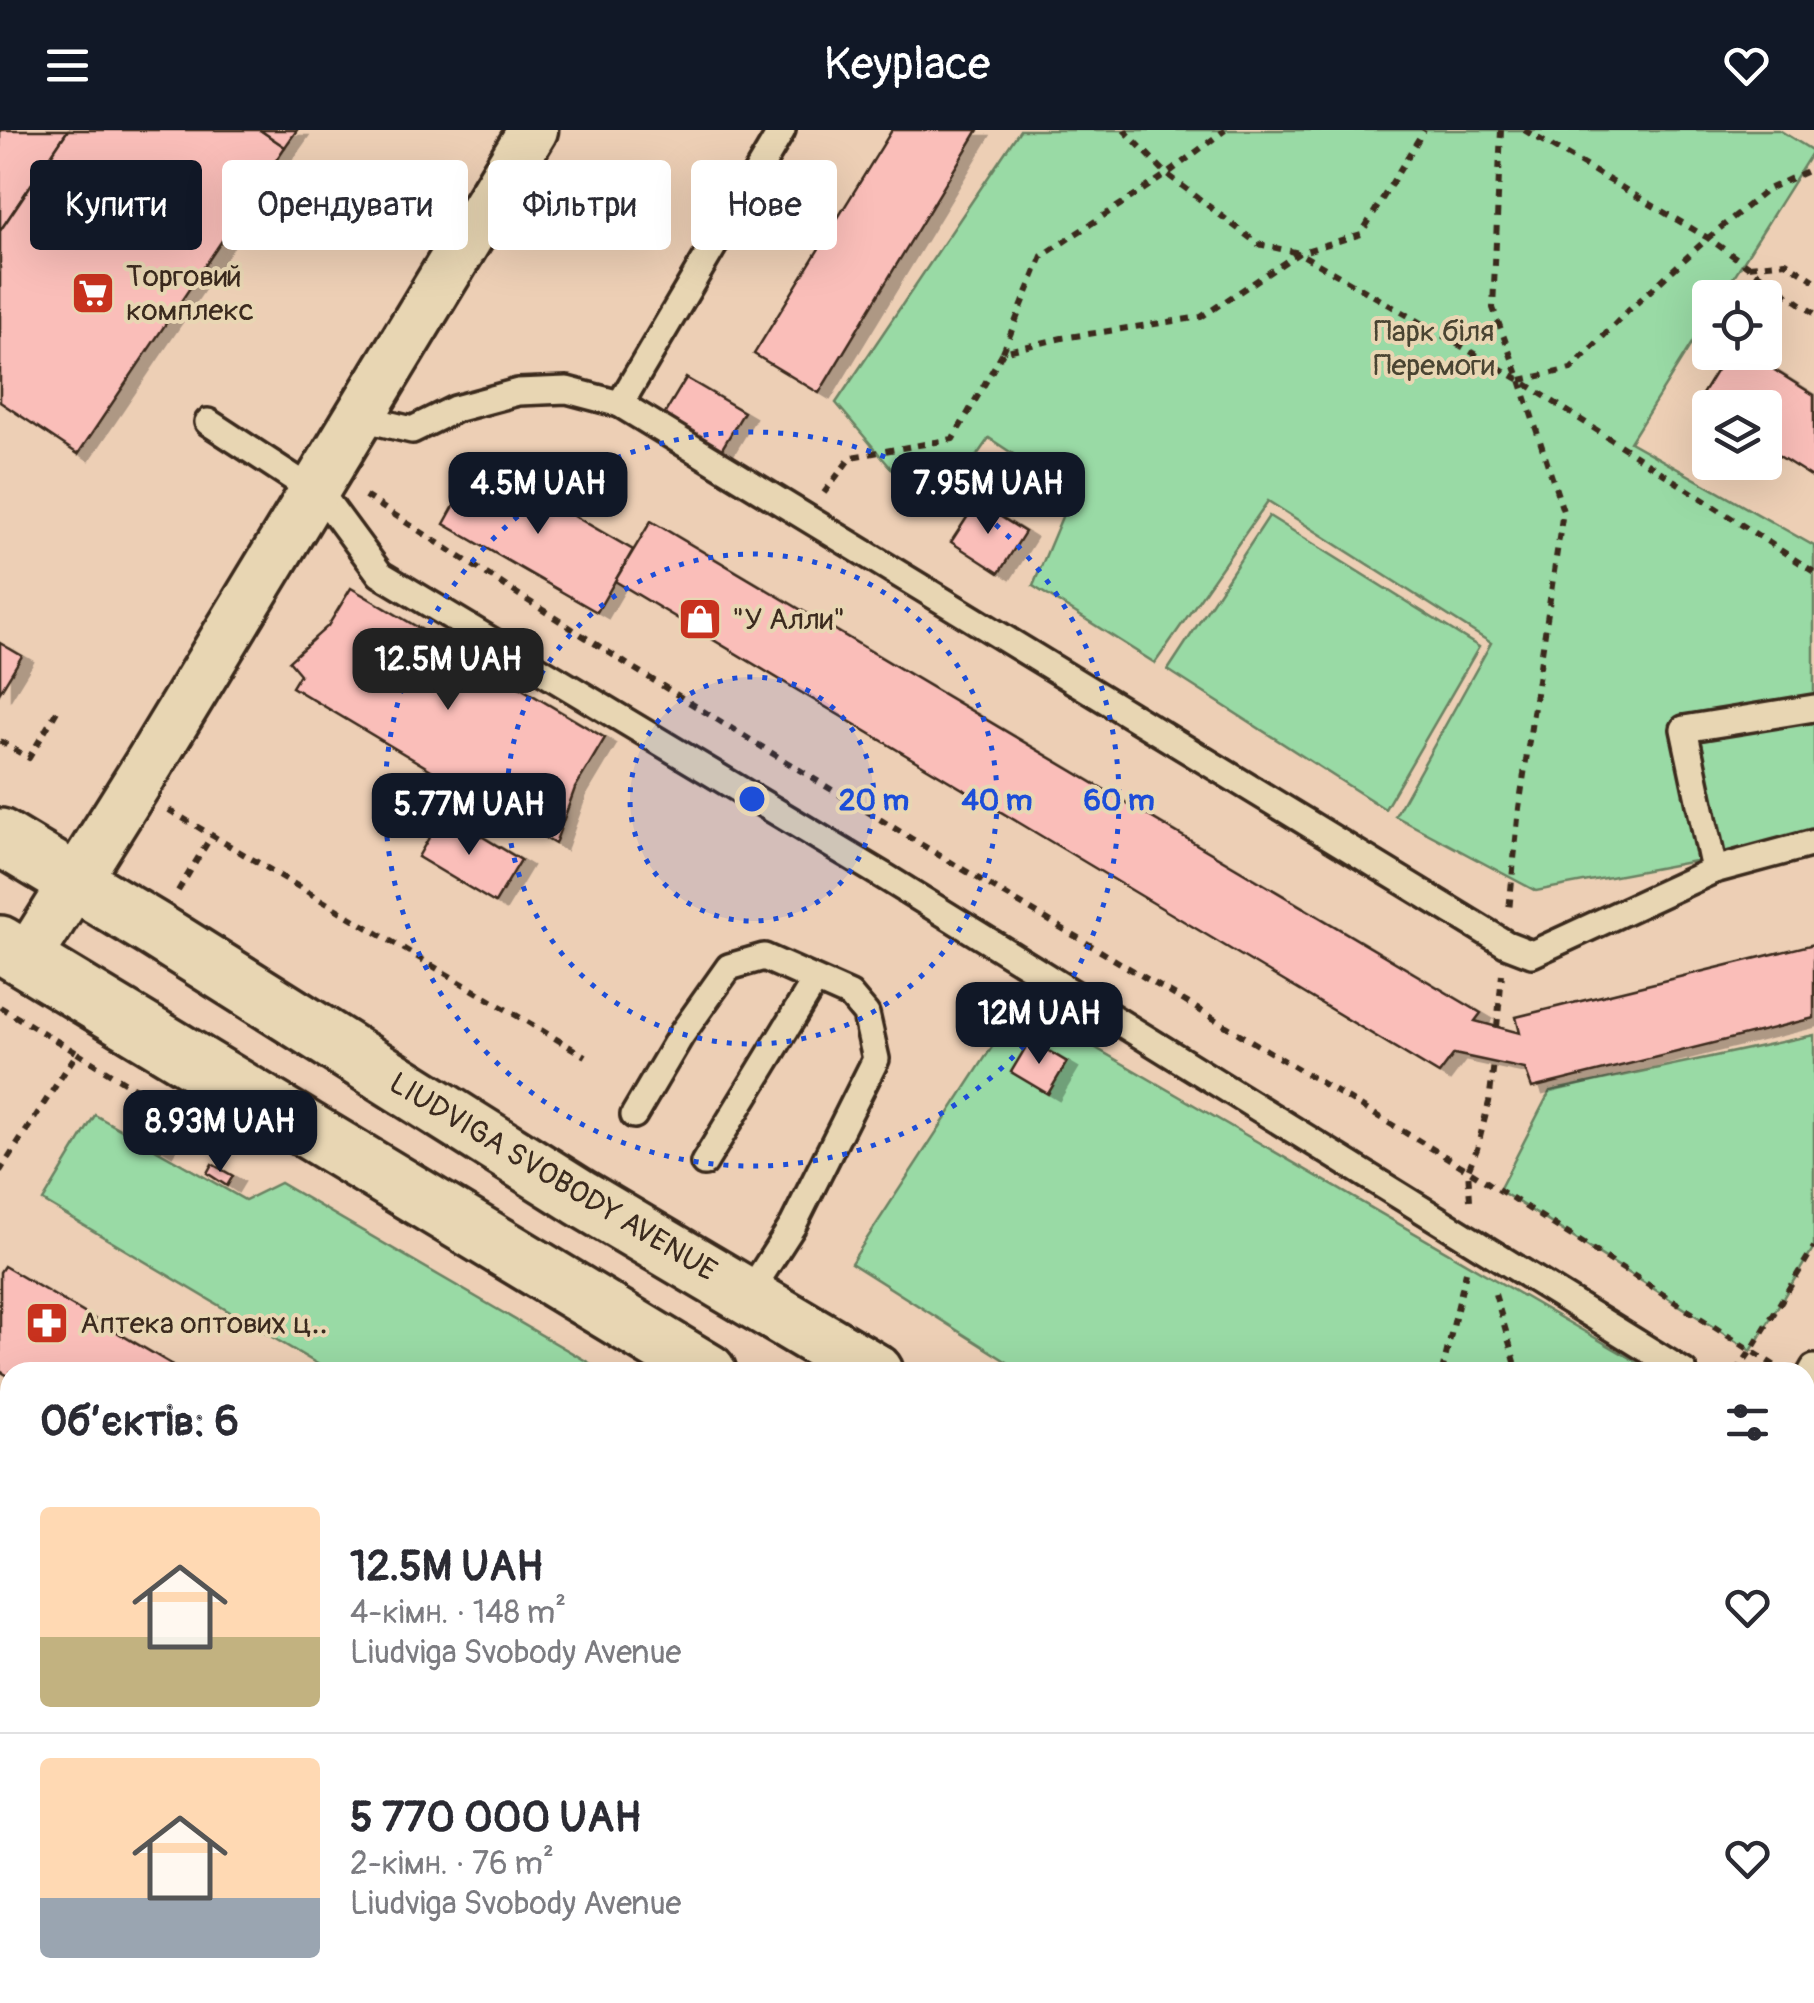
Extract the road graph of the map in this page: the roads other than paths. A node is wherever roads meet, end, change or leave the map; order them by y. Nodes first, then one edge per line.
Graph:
1 (782, 130) edge
2 (520, 135) edge
3 (620, 404) junction
4 (357, 417) junction
5 (208, 422) dead end
6 (333, 490) junction
7 (1814, 708) edge
8 (0, 837) edge
9 (1814, 843) edge
10 (1714, 870) junction
11 (75, 883) junction
12 (13, 952) edge
13 (815, 980) junction
14 (634, 1114) dead end
15 (704, 1164) dead end
16 (748, 1295) junction
17 (691, 1362) edge
18 (859, 1362) edge
19 (1668, 1362) edge

1 - 3 lane
2 - 4 street
3 - 4 lane
3 - 10 lane
4 - 6 street
5 - 6 lane
6 - 11 street
6 - 19 lane
7 - 10 lane
8 - 11 main road, LIUDVIGA SVOBODY AVENUE
9 - 10 lane
11 - 12 street
11 - 16 main road, LIUDVIGA SVOBODY AVENUE
12 - 17 main road
13 - 14 lane
13 - 15 lane
13 - 16 lane
16 - 18 main road, LIUDVIGA SVOBODY AVENUE

